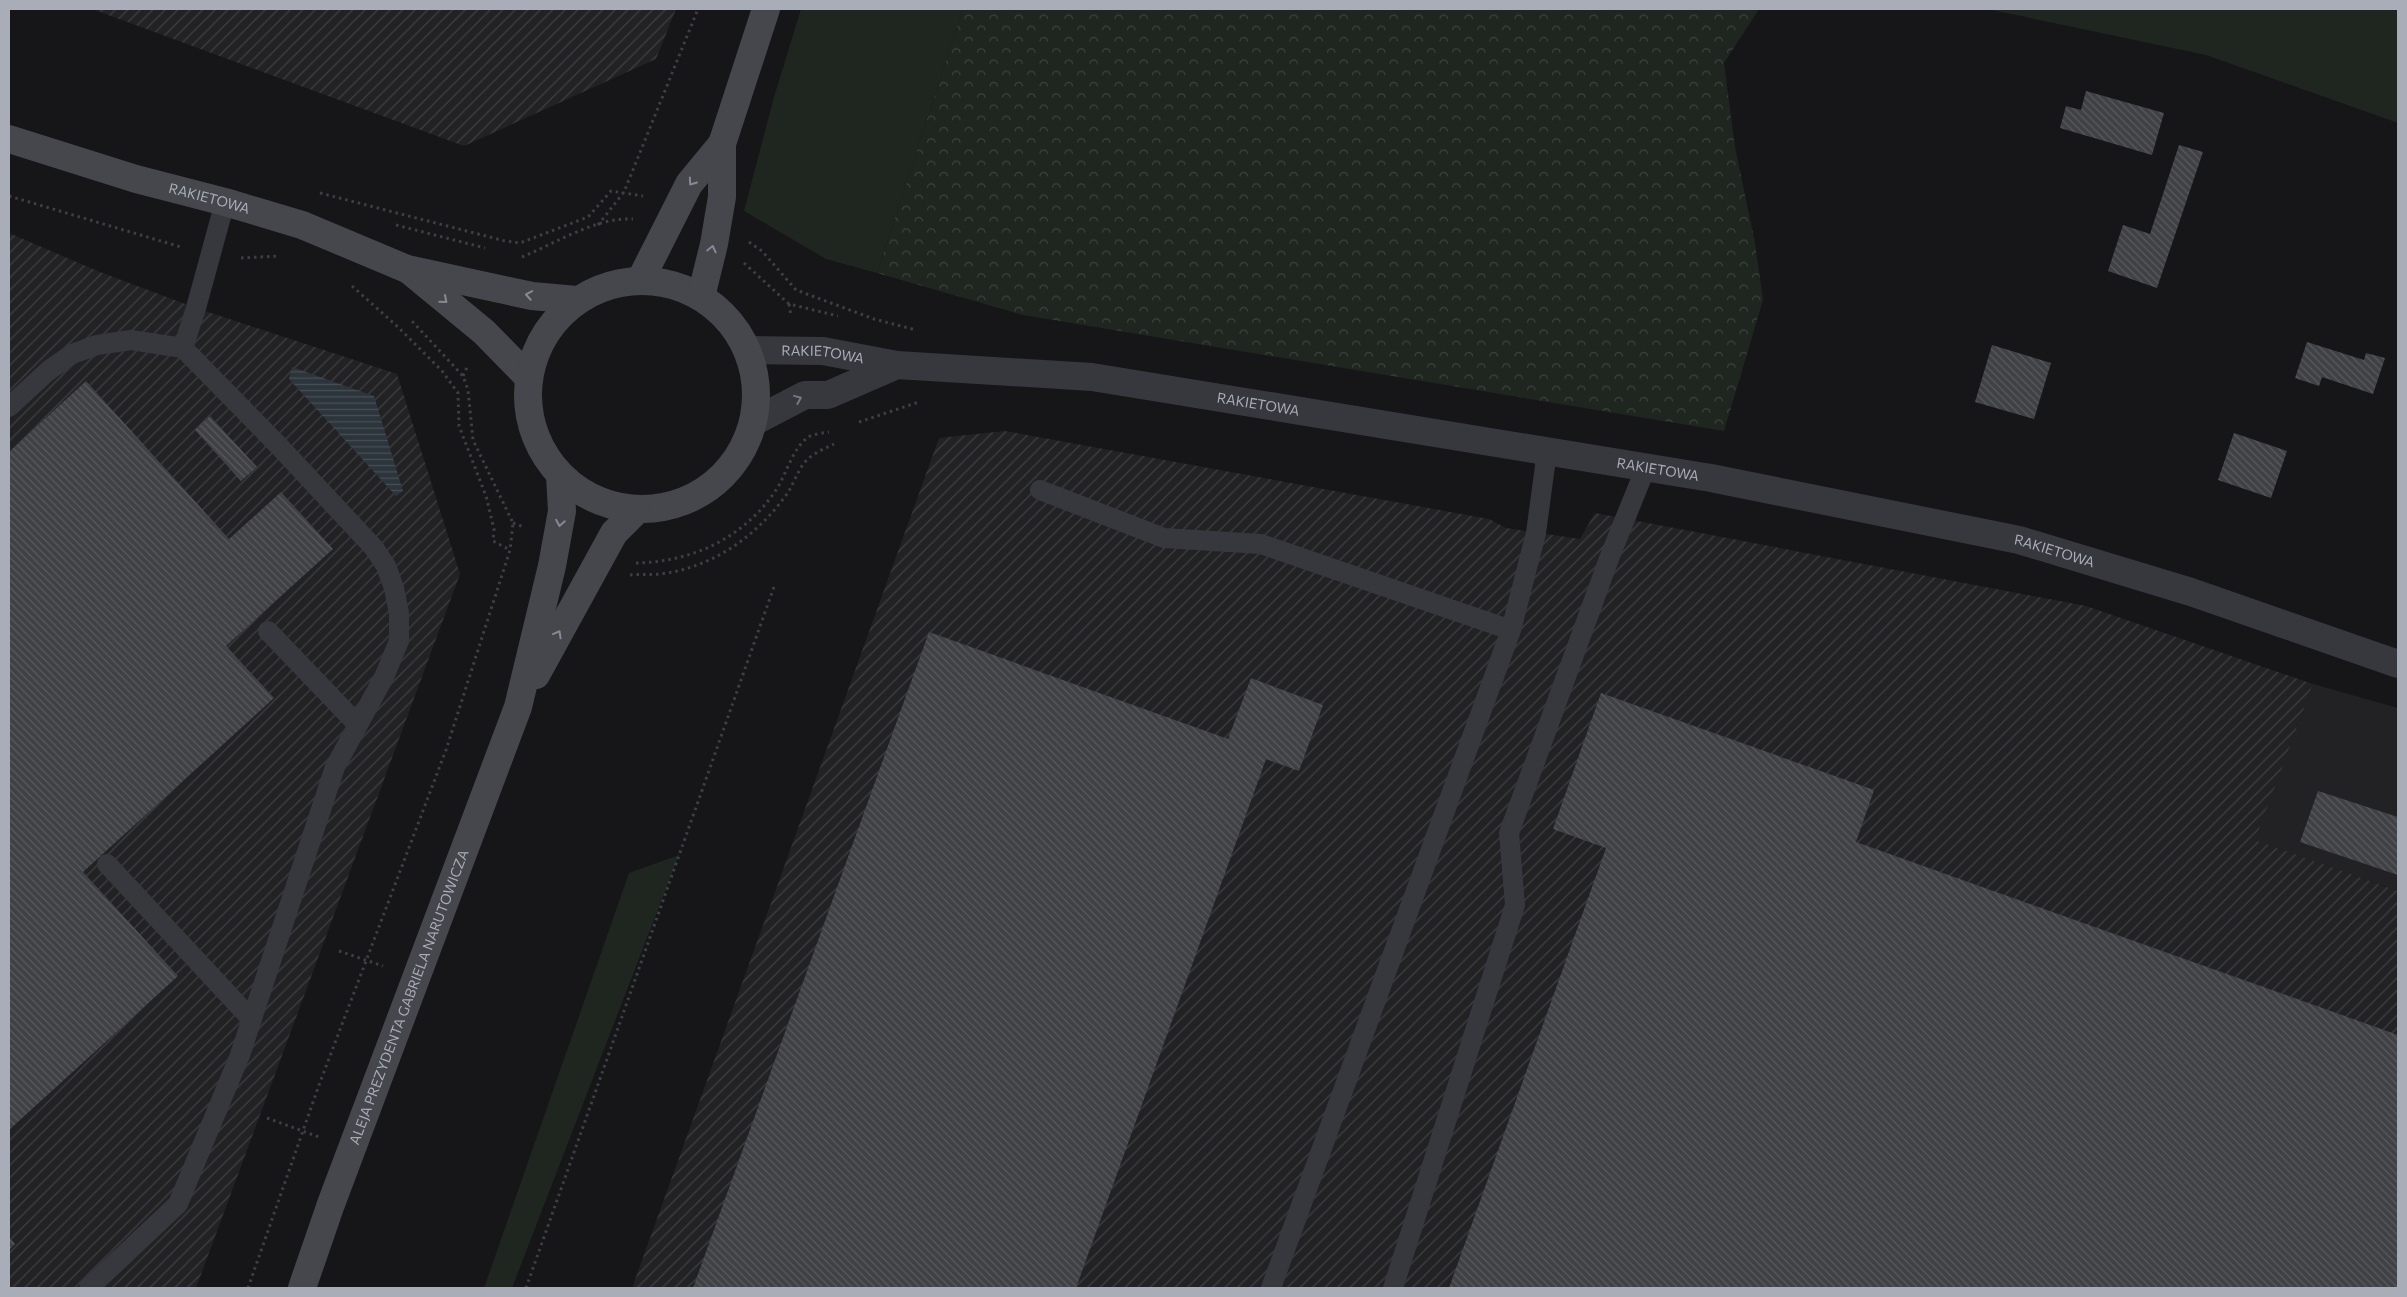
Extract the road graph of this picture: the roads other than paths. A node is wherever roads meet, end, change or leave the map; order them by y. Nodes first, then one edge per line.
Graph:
1 (766, 9) edge
2 (9, 139) edge
3 (722, 144) junction
4 (225, 202) junction
5 (407, 268) junction
6 (640, 280) junction
7 (701, 297) junction
8 (577, 300) junction
9 (183, 348) junction
10 (748, 350) junction
11 (898, 365) junction
12 (528, 378) junction
13 (9, 407) edge
14 (755, 421) junction
15 (1547, 451) junction
16 (1646, 467) junction
17 (560, 475) junction
18 (1040, 490) dead end
19 (637, 510) junction
20 (1511, 630) junction
21 (268, 631) dead end
22 (2398, 664) edge
23 (518, 707) junction
24 (358, 725) junction
25 (107, 864) dead end
26 (252, 1020) junction
27 (89, 1288) edge
28 (302, 1288) edge
29 (1271, 1288) edge
30 (1393, 1288) edge

1 - 3 street
2 - 4 street, RAKIETOWA
3 -> 6 street
7 -> 3 street
4 - 5 street, RAKIETOWA
4 - 9 lane
8 -> 5 street, RAKIETOWA
5 -> 12 street, RAKIETOWA
6 - 7 street
6 - 8 street
7 - 10 street
8 - 12 street
9 - 13 lane
9 - 24 lane
10 - 11 street, RAKIETOWA
10 - 14 street
14 -> 11 street, RAKIETOWA
11 - 15 street, RAKIETOWA
12 - 17 street
14 - 19 street
15 - 16 street, RAKIETOWA
15 - 20 lane
16 - 22 street, RAKIETOWA
16 - 30 lane
17 - 19 street
17 -> 23 street, ALEJA PREZYDENTA GABRIELA NARUTOWICZA
18 - 20 lane
23 -> 19 street, ALEJA PREZYDENTA GABRIELA NARUTOWICZA
20 - 29 lane
21 - 24 lane
23 - 28 street, ALEJA PREZYDENTA GABRIELA NARUTOWICZA
24 - 26 lane
25 - 26 lane
26 - 27 lane

